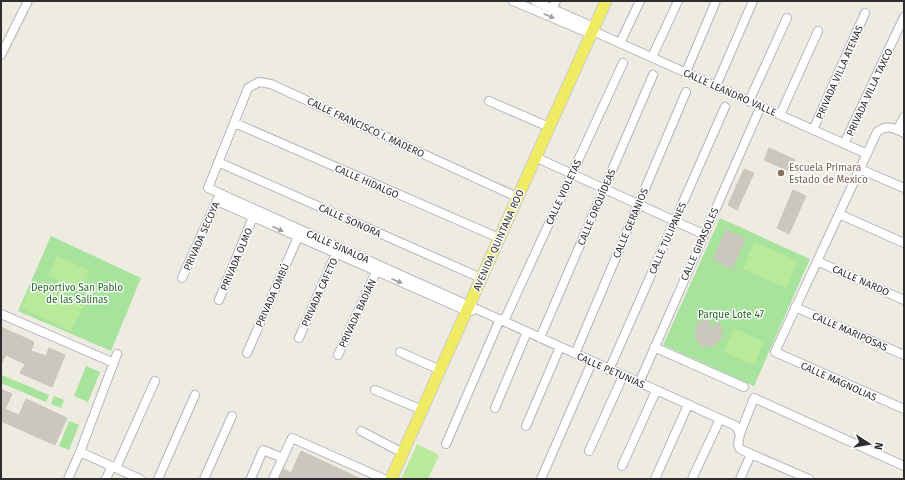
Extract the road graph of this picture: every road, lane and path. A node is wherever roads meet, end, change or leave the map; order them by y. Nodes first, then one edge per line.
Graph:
1 (28, 1) edge
2 (514, 1) edge
3 (535, 1) edge
4 (606, 1) edge
5 (640, 1) edge
6 (678, 1) edge
7 (716, 1) edge
8 (753, 1) edge
9 (554, 5) edge
10 (865, 13) dead end
11 (904, 17) edge
12 (787, 18) dead end
13 (593, 31) junction
14 (818, 31) dead end
15 (620, 43) junction
16 (1, 55) edge
17 (652, 57) junction
18 (623, 63) dead end
19 (686, 72) junction
20 (653, 75) dead end
21 (716, 86) junction
22 (686, 92) dead end
23 (489, 101) dead end
24 (749, 101) junction
25 (760, 106) junction
26 (725, 107) dead end
27 (780, 115) junction
28 (904, 117) edge
29 (235, 123) junction
30 (549, 127) junction
31 (813, 130) junction
32 (901, 132) edge
33 (844, 144) junction
34 (867, 154) junction
35 (535, 157) junction
36 (218, 162) junction
37 (860, 169) junction
38 (572, 174) junction
39 (208, 188) joint
40 (604, 188) junction
41 (904, 188) edge
42 (219, 197) junction
43 (518, 197) junction
44 (638, 204) junction
45 (839, 214) junction
46 (254, 218) junction
47 (675, 221) junction
48 (703, 234) junction
49 (298, 237) junction
50 (499, 238) junction
51 (904, 243) edge
52 (338, 250) junction
53 (817, 261) junction
54 (376, 272) junction
55 (182, 278) dead end
56 (481, 278) junction
57 (218, 300) dead end
58 (904, 300) edge
59 (795, 307) junction
60 (472, 309) junction
61 (1, 314) edge
62 (502, 320) junction
63 (528, 332) junction
64 (299, 338) dead end
65 (540, 338) junction
66 (560, 347) junction
67 (654, 347) junction
68 (400, 352) dead end
69 (246, 353) dead end
70 (117, 354) dead end
71 (575, 354) junction
72 (338, 355) dead end
73 (904, 355) edge
74 (592, 362) junction
75 (114, 363) junction
76 (440, 370) junction
77 (609, 370) junction
78 (623, 376) junction
79 (155, 381) dead end
80 (639, 383) junction
81 (744, 387) dead end
82 (375, 390) dead end
83 (656, 391) junction
84 (195, 395) dead end
85 (688, 405) junction
86 (495, 408) dead end
87 (422, 410) junction
88 (904, 410) edge
89 (232, 416) dead end
90 (720, 418) junction
91 (526, 426) dead end
92 (361, 431) dead end
93 (740, 434) junction
94 (446, 444) dead end
95 (589, 451) dead end
96 (80, 452) junction
97 (403, 453) junction
98 (751, 454) junction
99 (283, 458) junction
100 (622, 466) dead end
101 (904, 466) edge
102 (114, 467) junction
103 (251, 478) edge
104 (380, 478) edge
105 (68, 479) edge
106 (106, 479) edge
107 (140, 479) edge
108 (158, 479) edge
109 (204, 479) edge
110 (273, 479) edge
111 (391, 479) edge
112 (541, 479) edge
113 (655, 479) edge
114 (692, 479) edge
115 (740, 479) edge
116 (809, 479) edge

1 - 16 street
2 -> 13 street, CALLE LEANDRO VALLE
3 - 9 street, CALLE LEANDRO VALLE
4 - 13 main road, AVENIDA QUINTANA ROO
5 - 15 street
6 - 17 street
7 - 19 street
8 - 21 street
9 - 13 street, CALLE LEANDRO VALLE
10 - 31 street, PRIVADA VILLA ATENAS
11 - 33 street, PRIVADA VILLA TAXCO
12 - 24 street
13 - 15 street, CALLE LEANDRO VALLE
13 - 30 main road, AVENIDA QUINTANA ROO
14 - 27 street
15 - 17 street, CALLE LEANDRO VALLE
17 - 19 street, CALLE LEANDRO VALLE
18 - 38 street, CALLE VIOLETAS
19 - 21 street, CALLE LEANDRO VALLE
20 - 40 street, CALLE ORQUÍDEAS
21 - 24 street, CALLE LEANDRO VALLE
22 - 44 street, CALLE GERANIOS
23 - 30 street
24 - 25 street, CALLE LEANDRO VALLE
25 - 27 street, CALLE LEANDRO VALLE
25 - 48 street, CALLE GIRASOLES
26 - 47 street, CALLE TULIPANES
27 - 31 street, CALLE LEANDRO VALLE
28 - 32 street
29 - 36 street, CALLE FRANCISCO I. MADERO
29 - 43 street, CALLE FRANCISCO I. MADERO
29 - 50 street, CALLE HIDALGO
30 - 35 main road, AVENIDA QUINTANA ROO
31 - 33 street, CALLE LEANDRO VALLE
32 - 34 street
33 - 34 street, CALLE LEANDRO VALLE
34 - 37 street
35 - 38 street
35 - 43 main road, AVENIDA QUINTANA ROO
36 - 39 street, CALLE FRANCISCO I. MADERO
36 - 56 street, CALLE SONORA
37 - 41 street
37 - 45 street
38 - 40 street
38 - 62 street, CALLE VIOLETAS
39 - 42 street, CALLE SINALOA
40 - 44 street
40 - 65 street, CALLE ORQUÍDEAS
42 - 46 street, CALLE SINALOA
42 - 52 street, CALLE SINALOA
42 - 55 street, PRIVADA SECOYA
43 - 50 main road, AVENIDA QUINTANA ROO
44 - 47 street
44 - 71 street, CALLE GERANIOS
45 - 51 street
45 - 53 street
46 -> 49 street, CALLE SINALOA
46 - 57 street, PRIVADA OLMO
47 - 48 street
47 - 77 street, CALLE TULIPANES
48 - 67 street, CALLE GIRASOLES
49 - 52 street, CALLE SINALOA
49 - 69 street, PRIVADA OMBÚ
50 - 56 main road, AVENIDA QUINTANA ROO
52 - 54 street, CALLE SINALOA
52 - 60 street, CALLE SINALOA
52 - 64 street, PRIVADA CAFETO
53 - 58 street, CALLE NARDO
53 - 59 street
54 -> 60 street, CALLE SINALOA
54 - 72 street, PRIVADA BADIÁN
56 - 60 main road, AVENIDA QUINTANA ROO
59 - 73 street, CALLE MARIPOSAS
59 - 88 street, CALLE MAGNOLIAS
60 - 62 street, CALLE PETUNIAS
60 - 76 main road, AVENIDA QUINTANA ROO
61 - 75 street
62 - 63 street, CALLE PETUNIAS
62 - 94 street, CALLE VIOLETAS
63 - 65 street, CALLE PETUNIAS
63 - 86 street
65 - 66 street, CALLE PETUNIAS
66 - 71 street, CALLE PETUNIAS
66 - 91 street
67 - 80 street, CALLE GIRASOLES
67 - 81 street
68 - 76 street
70 - 75 street
71 - 74 street, CALLE PETUNIAS
74 - 77 street, CALLE PETUNIAS
74 - 112 street
75 - 96 street
76 - 87 main road, AVENIDA QUINTANA ROO
77 - 78 street, CALLE PETUNIAS
78 - 80 street, CALLE PETUNIAS
78 - 95 street
79 - 102 street
80 - 83 street, CALLE PETUNIAS
82 - 87 street
83 - 85 street, CALLE PETUNIAS
83 - 100 street
84 - 108 street
85 - 90 street, CALLE PETUNIAS
85 - 113 street
87 - 97 main road, AVENIDA QUINTANA ROO
89 - 109 street
90 - 93 street, CALLE PETUNIAS
90 - 114 street
92 - 97 street
93 - 98 street
93 - 101 street
96 - 102 street
96 - 105 street
97 - 111 main road, AVENIDA QUINTANA ROO
98 - 115 street
98 - 116 street
99 - 103 street
99 - 104 street
99 - 110 street
102 - 106 street
102 - 107 street

